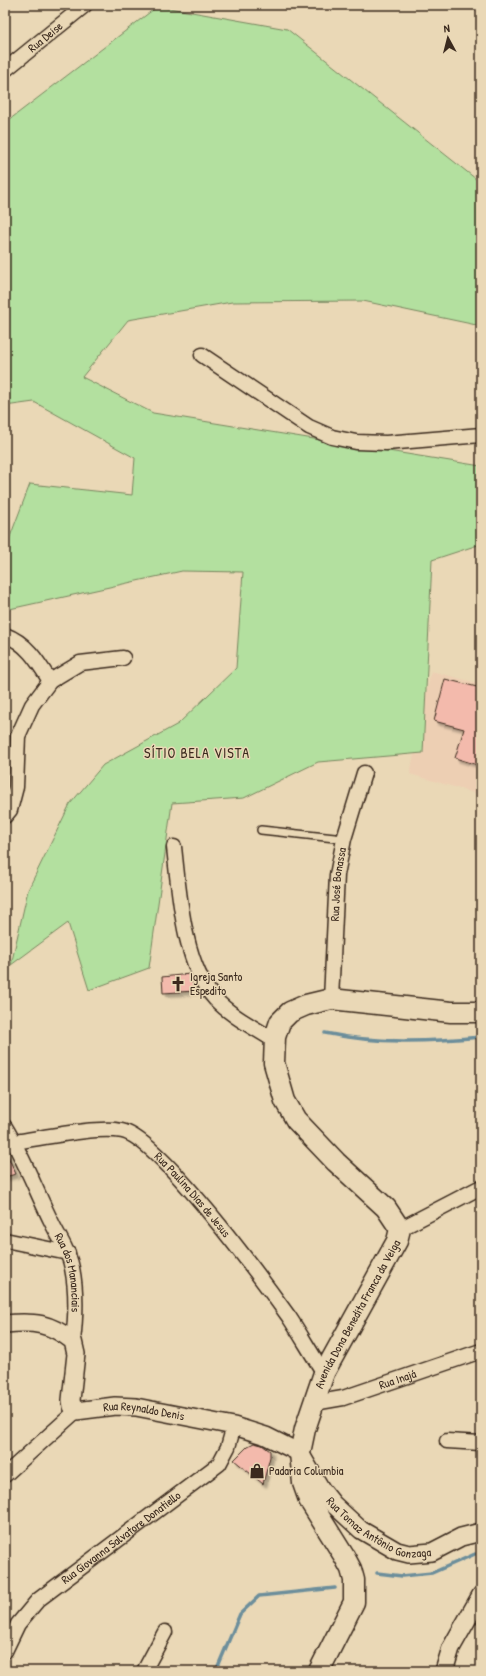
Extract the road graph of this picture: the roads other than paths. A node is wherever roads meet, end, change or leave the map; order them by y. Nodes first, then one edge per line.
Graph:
1 (85, 5) edge
2 (5, 70) edge
3 (202, 355) dead end
4 (481, 435) edge
5 (5, 635) edge
6 (123, 658) dead end
7 (50, 681) junction
8 (364, 773) dead end
9 (5, 816) edge
10 (261, 830) dead end
11 (344, 839) junction
12 (174, 846) dead end
13 (331, 999) junction
14 (481, 1012) edge
15 (275, 1041) junction
16 (5, 1127) edge
17 (14, 1142) junction
18 (481, 1187) edge
19 (400, 1229) junction
20 (5, 1240) edge
21 (68, 1253) junction
22 (5, 1324) edge
23 (73, 1340) junction
24 (477, 1355) edge
25 (324, 1374) junction
26 (314, 1403) junction
27 (76, 1411) junction
28 (234, 1426) junction
29 (447, 1441) dead end
30 (481, 1443) edge
31 (300, 1453) junction
32 (5, 1475) edge
33 (481, 1532) edge
34 (481, 1596) edge
35 (165, 1632) dead end
36 (5, 1651) edge
37 (144, 1671) edge
38 (319, 1671) edge
39 (444, 1671) edge

1 - 2 street, Rua Deise
3 - 4 street
5 - 7 street
6 - 7 street
7 - 9 street
8 - 11 street, Rua José Bonassa
10 - 11 lane
11 - 13 street, Rua José Bonassa
12 - 15 street
13 - 14 main road, Avenida Dona Benedita Franca da Veiga
13 - 15 main road, Avenida Dona Benedita Franca da Veiga
15 - 19 main road, Avenida Dona Benedita Franca da Veiga
16 - 17 street
17 - 21 street, Rua dos Mananciais
17 - 25 street, Rua Paulina Dias de Jesus
18 - 19 street
19 - 25 main road, Avenida Dona Benedita Franca da Veiga
20 - 21 street
21 - 23 street, Rua dos Mananciais
22 - 23 street
23 - 27 street, Rua dos Mananciais
24 - 26 street, Rua Inajá
25 - 26 main road, Avenida Dona Benedita Franca da Veiga
26 - 31 main road, Avenida Dona Benedita Franca da Veiga
27 - 28 street, Rua Reynaldo Denis
27 - 32 street
28 - 31 street, Rua Reynaldo Denis
28 - 36 street, Rua Giovanna Salvatore Donatiello
29 - 30 street
31 - 33 street, Rua Tomaz Antônio Gonzaga
31 - 38 main road, Avenida Dona Benedita Franca da Veiga
34 - 39 street
35 - 37 street

